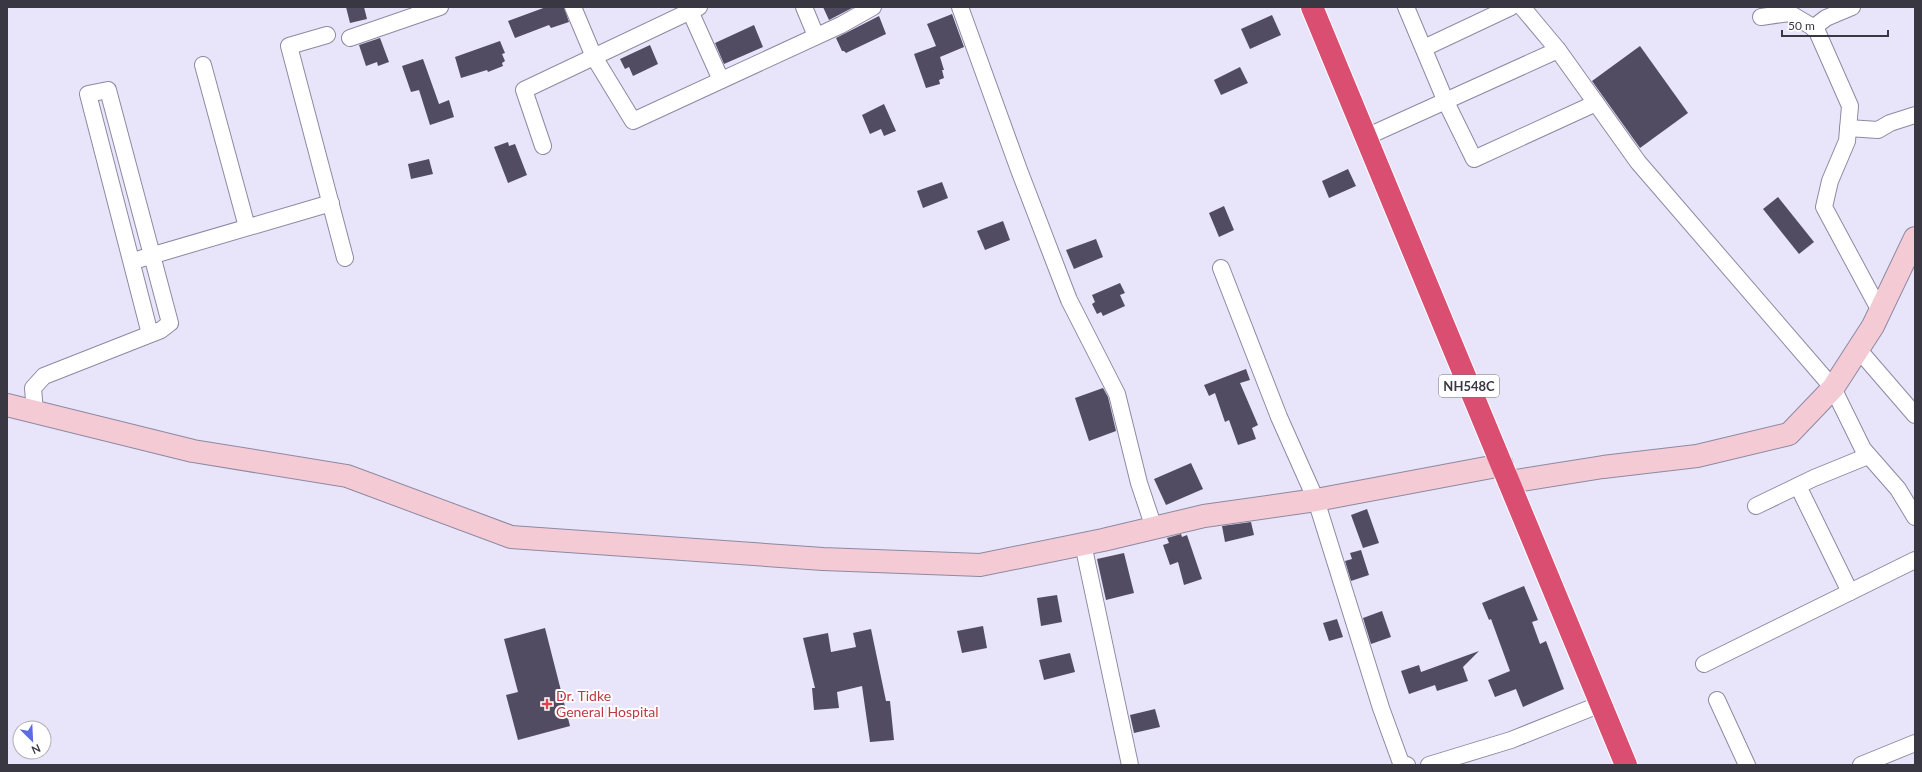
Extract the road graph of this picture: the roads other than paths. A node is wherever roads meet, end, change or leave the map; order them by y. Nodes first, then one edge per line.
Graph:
1 (440, 7) edge
2 (573, 7) edge
3 (804, 7) edge
4 (873, 7) edge
5 (960, 7) edge
6 (1312, 7) edge
7 (1406, 7) edge
8 (1511, 7) edge
9 (1522, 7) edge
10 (1852, 7) edge
11 (694, 9) edge
12 (1761, 17) dead end
13 (1813, 28) junction
14 (327, 35) dead end
15 (816, 36) junction
16 (350, 38) dead end
17 (1424, 48) junction
18 (1558, 50) junction
19 (594, 57) junction
20 (203, 65) dead end
21 (722, 80) junction
22 (1446, 102) junction
23 (1596, 103) junction
24 (1915, 115) edge
25 (1848, 128) junction
26 (1366, 137) junction
27 (543, 146) dead end
28 (331, 202) junction
29 (247, 227) junction
30 (1915, 238) edge
31 (150, 256) junction
32 (345, 258) dead end
33 (130, 261) junction
34 (1221, 268) dead end
35 (1880, 311) junction
36 (150, 334) junction
37 (1858, 349) junction
38 (1833, 388) junction
39 (7, 405) edge
40 (35, 412) junction
41 (1915, 415) edge
42 (1868, 456) junction
43 (1506, 473) junction
44 (1798, 486) junction
45 (1316, 500) junction
46 (1756, 506) dead end
47 (1915, 517) edge
48 (1154, 528) junction
49 (1083, 544) junction
50 (1915, 560) edge
51 (1850, 592) junction
52 (1704, 664) dead end
53 (1717, 700) dead end
54 (1601, 704) junction
55 (1915, 743) edge
56 (1403, 764) edge
57 (1130, 765) edge
58 (1428, 765) edge
59 (1626, 765) edge
60 (1747, 765) edge
61 (1861, 765) edge

1 - 16 street
2 - 19 street
3 - 15 street
4 - 15 street
5 - 48 street
6 - 26 highway, NH548C
7 - 17 street
8 - 17 street
9 - 18 street
10 - 13 street
11 - 19 street
11 - 21 street
12 - 13 street
13 - 25 street
14 - 28 street
15 - 21 street
17 - 22 street
18 - 22 street
18 - 23 street
19 - 21 street
19 - 27 street
20 - 29 street
22 - 23 street
22 - 26 street
23 - 38 street
24 - 25 street
25 - 35 street
26 - 43 highway, NH548C
28 - 29 street
28 - 32 street
29 - 31 street
30 - 35 street
31 - 33 street
31 - 33 street
31 - 36 street
33 - 36 street
34 - 45 street
35 - 37 street
36 - 40 street
37 - 38 street
37 - 41 street
38 - 42 street
38 - 43 street
39 - 40 street
40 - 49 street
42 - 44 street
42 - 47 street
43 - 45 street
43 - 54 highway, NH548C
44 - 46 street
44 - 51 street
45 - 48 street
45 - 56 street
48 - 49 street
49 - 57 street
50 - 51 street
51 - 52 street
53 - 60 street
54 - 58 street
54 - 59 highway, NH548C
55 - 61 street

